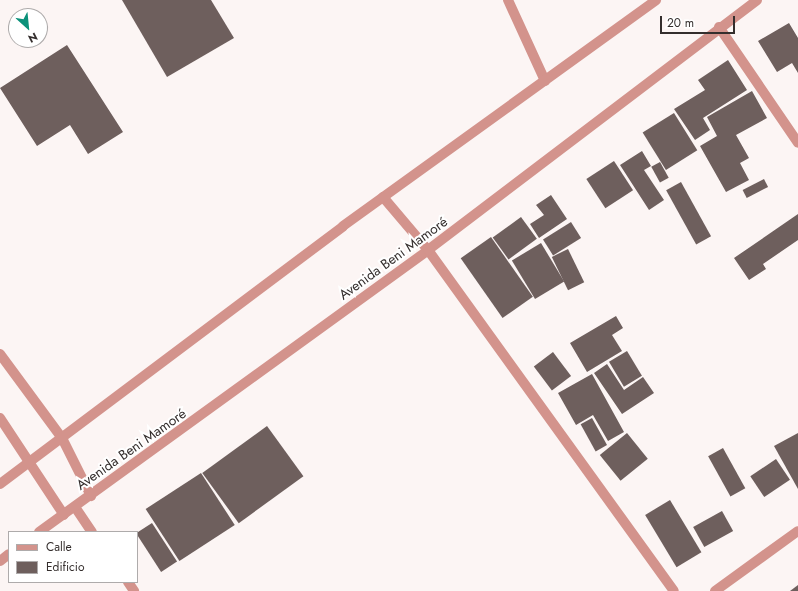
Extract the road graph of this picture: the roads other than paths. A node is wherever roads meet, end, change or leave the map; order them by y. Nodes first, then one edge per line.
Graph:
1 (508, 0) edge
2 (656, 0) edge
3 (757, 0) edge
4 (719, 27) junction
5 (545, 81) junction
6 (798, 143) edge
7 (383, 197) junction
8 (428, 250) junction
9 (0, 354) edge
10 (0, 418) edge
11 (62, 438) junction
12 (32, 461) junction
13 (0, 484) edge
14 (91, 496) junction
15 (75, 507) junction
16 (64, 514) junction
17 (41, 531) edge
18 (91, 531) edge
19 (798, 531) edge
20 (8, 555) edge
21 (0, 561) edge
22 (674, 591) edge
23 (715, 591) edge

1 - 5 street
2 - 5 street
3 - 4 street, Avenida Beni Mamoré
4 - 6 street
4 - 8 street, Avenida Beni Mamoré
5 - 7 street
7 - 8 street
7 - 11 street
8 - 14 street, Avenida Beni Mamoré
8 - 22 street
9 - 11 street
10 - 12 street
11 - 12 street
11 - 14 street
12 - 13 street
12 - 16 street
14 - 15 street, Avenida Beni Mamoré
15 - 16 street, Avenida Beni Mamoré
15 - 18 street
16 - 17 street, Avenida Beni Mamoré
19 - 23 street
20 - 21 street

